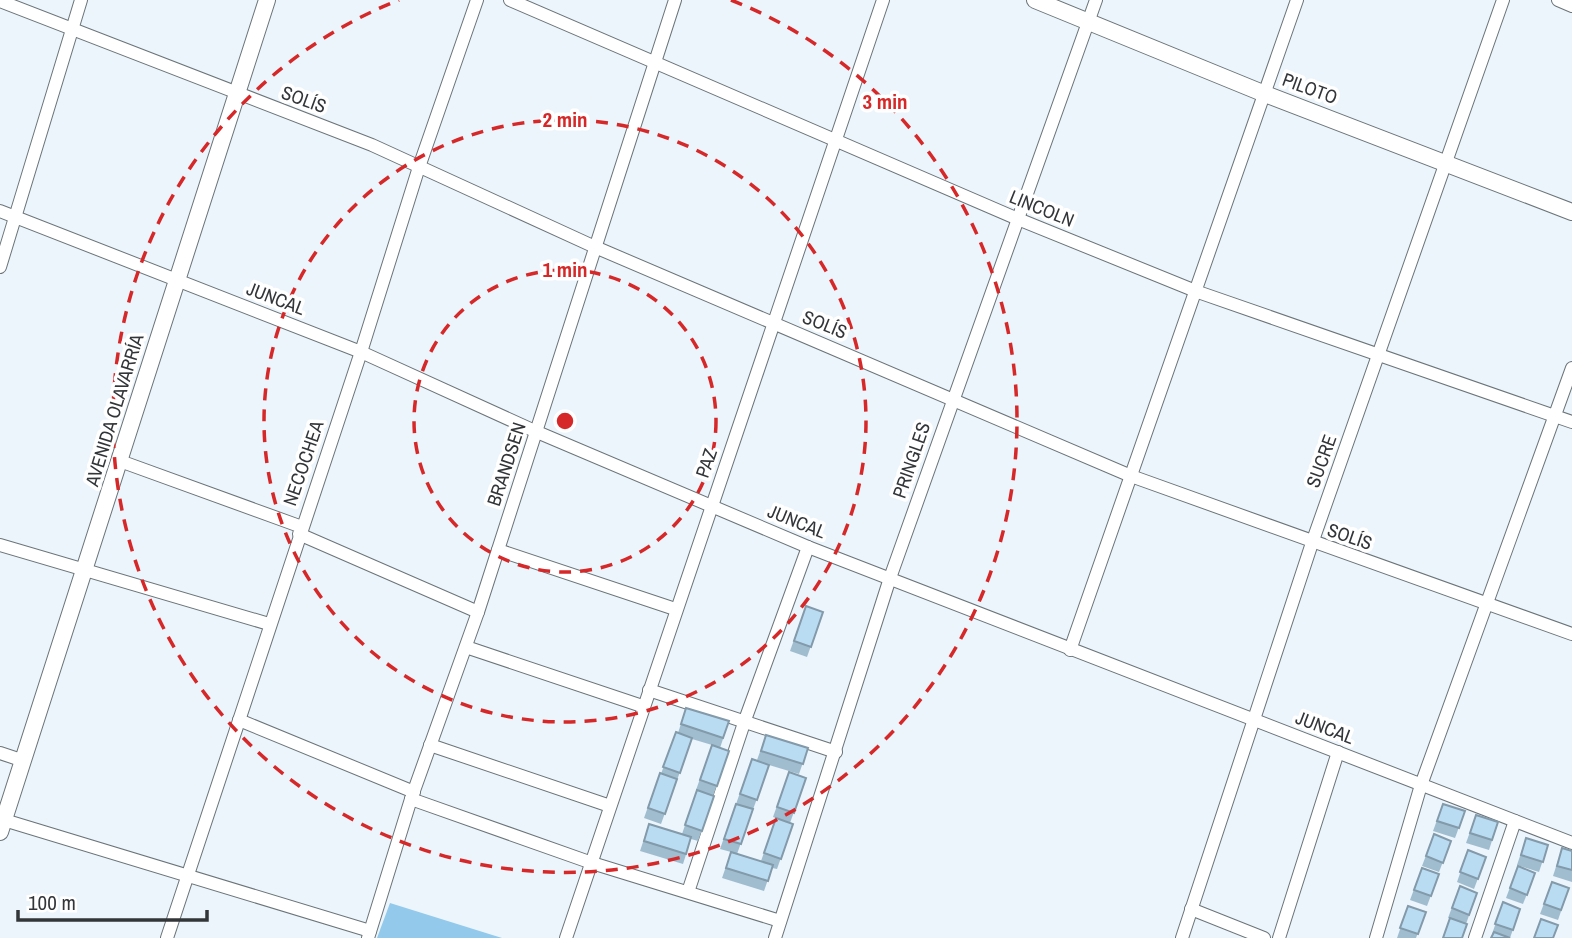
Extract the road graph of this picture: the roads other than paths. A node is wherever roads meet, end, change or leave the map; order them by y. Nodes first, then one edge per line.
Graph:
1 (81, 0) edge
2 (267, 0) edge
3 (477, 0) edge
4 (510, 0) edge
5 (675, 0) edge
6 (883, 0) edge
7 (1035, 0) edge
8 (1096, 0) edge
9 (1297, 0) edge
10 (1503, 0) edge
11 (1558, 0) edge
12 (0, 1) edge
13 (1572, 6) edge
14 (1089, 21) junction
15 (73, 27) junction
16 (654, 63) junction
17 (237, 94) junction
18 (1265, 94) junction
19 (837, 140) junction
20 (1444, 161) junction
21 (419, 167) junction
22 (0, 211) edge
23 (1572, 212) edge
24 (16, 217) junction
25 (1018, 219) junction
26 (594, 247) junction
27 (0, 267) edge
28 (176, 280) junction
29 (1198, 292) junction
30 (775, 324) junction
31 (361, 352) junction
32 (1380, 357) junction
33 (1572, 369) edge
34 (953, 397) junction
35 (1555, 416) junction
36 (1572, 422) edge
37 (537, 432) junction
38 (120, 461) junction
39 (1131, 476) junction
40 (711, 507) junction
41 (301, 531) junction
42 (1312, 543) junction
43 (0, 545) edge
44 (808, 547) junction
45 (498, 550) junction
46 (86, 572) junction
47 (890, 578) junction
48 (1486, 603) junction
49 (675, 610) junction
50 (478, 612) junction
51 (269, 624) junction
52 (1572, 634) edge
53 (466, 647) junction
54 (1070, 650) junction
55 (649, 690) junction
56 (642, 706) junction
57 (1254, 719) junction
58 (239, 720) junction
59 (745, 720) junction
60 (430, 745) junction
61 (836, 752) junction
62 (1338, 752) junction
63 (0, 753) edge
64 (24, 761) junction
65 (1421, 785) junction
66 (413, 795) junction
67 (610, 806) junction
68 (1515, 821) junction
69 (2, 826) edge
70 (1572, 843) edge
71 (592, 863) junction
72 (186, 874) junction
73 (688, 892) junction
74 (1191, 909) junction
75 (780, 921) junction
76 (369, 935) edge
77 (167, 938) edge
78 (566, 938) edge
79 (775, 938) edge
80 (1182, 938) edge
81 (1264, 938) edge
82 (1279, 938) edge
83 (1376, 938) edge
84 (1475, 938) edge

1 - 15 street
2 - 17 main road, AVENIDA OLAVARRÍA
3 - 21 street, NECOCHEA
4 - 16 street, LINCOLN
5 - 16 street, BRANDSEN
6 - 19 street, PAZ
7 - 14 main road, PILOTO
8 - 14 street, PRINGLES
9 - 18 street
10 - 20 street, SUCRE
11 - 13 street
12 - 15 street, SOLÍS
14 - 18 main road, PILOTO
14 - 25 street, PRINGLES
15 - 17 street, SOLÍS
15 - 24 street
16 - 19 street, LINCOLN
16 - 26 street, BRANDSEN
17 - 21 street, SOLÍS
17 - 28 main road, AVENIDA OLAVARRÍA
18 - 20 main road, PILOTO
18 - 29 street
19 - 25 street, LINCOLN
19 - 30 street, PAZ
20 - 23 main road, PILOTO
20 - 32 street, SUCRE
21 - 26 street, SOLÍS
21 - 31 street, NECOCHEA
22 - 24 street, JUNCAL
24 - 27 street
24 - 28 street, JUNCAL
25 - 29 street, LINCOLN
25 - 34 street, PRINGLES
26 - 30 street, SOLÍS
26 - 37 street, BRANDSEN
28 - 31 street, JUNCAL
28 - 38 main road, AVENIDA OLAVARRÍA
29 - 32 street, LINCOLN
29 - 39 street
30 - 34 street, SOLÍS
30 - 40 street, PAZ
31 - 37 street, JUNCAL
31 - 41 street, NECOCHEA
32 - 35 street, LINCOLN
32 - 42 street, SUCRE
33 - 35 street
34 - 39 street, SOLÍS
34 - 47 street, PRINGLES
35 - 36 street, LINCOLN
35 - 48 street
37 - 40 street, JUNCAL
37 - 45 street, BRANDSEN
38 - 41 street
38 - 46 main road, AVENIDA OLAVARRÍA
39 - 42 street, SOLÍS
39 - 54 street
40 - 44 street, JUNCAL
40 - 49 street, PAZ
41 - 50 street
41 - 51 street, NECOCHEA
42 - 48 street, SOLÍS
42 - 57 street, SUCRE
43 - 46 street
44 - 47 street, JUNCAL
44 - 59 street
45 - 49 street
45 - 50 street, BRANDSEN
46 - 51 street
46 - 64 main road, AVENIDA OLAVARRÍA
47 - 54 street, JUNCAL
47 - 61 street, PRINGLES
48 - 52 street, SOLÍS
48 - 65 street
49 - 55 street, PAZ
50 - 53 street, BRANDSEN
51 - 58 street, NECOCHEA
53 - 56 street
53 - 60 street, BRANDSEN
54 - 57 street, JUNCAL
55 - 56 street, PAZ
55 - 59 street
56 - 67 street, PAZ
57 - 62 street, JUNCAL
57 - 74 street, SUCRE
58 - 66 street
58 - 72 street, NECOCHEA
59 - 61 street
59 - 73 street
60 - 66 street, BRANDSEN
60 - 67 street
61 - 75 street, PRINGLES
62 - 65 street, JUNCAL
62 - 82 street
63 - 64 street
64 - 69 main road, AVENIDA OLAVARRÍA
65 - 68 street, JUNCAL
65 - 83 street
66 - 71 street
66 - 76 street, BRANDSEN
67 - 71 street, PAZ
68 - 70 street, JUNCAL
68 - 84 street
69 - 72 street
71 - 73 street
71 - 78 street, PAZ
72 - 76 street
72 - 77 street, NECOCHEA
73 - 75 street
74 - 80 street, SUCRE
74 - 81 street
75 - 79 street, PRINGLES

